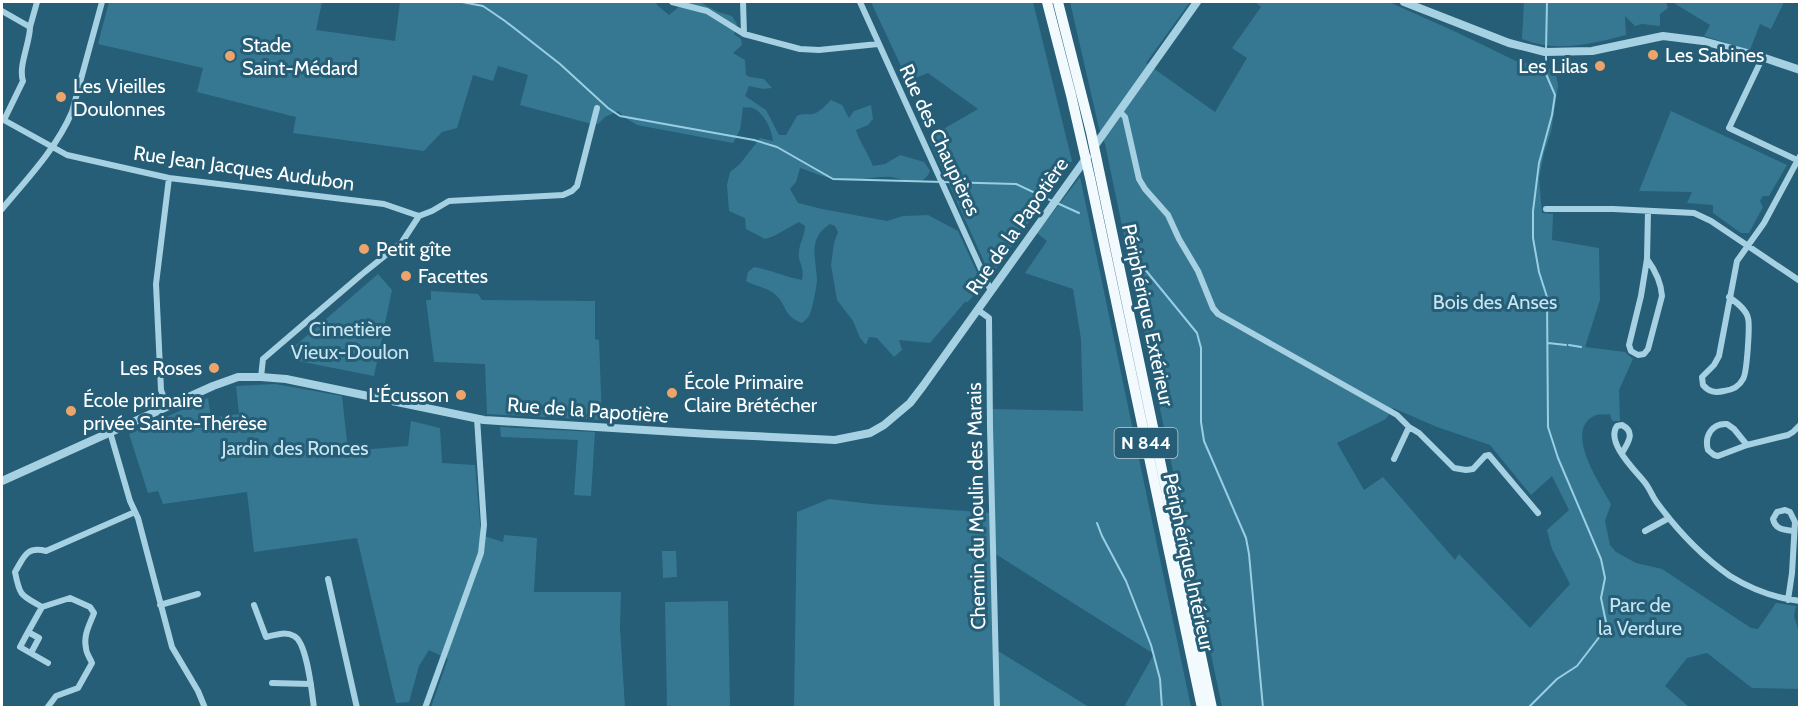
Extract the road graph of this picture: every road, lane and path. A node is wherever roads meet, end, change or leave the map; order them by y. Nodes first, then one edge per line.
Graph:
1 (37, 2) edge
2 (102, 2) edge
3 (672, 2) edge
4 (743, 2) edge
5 (860, 2) edge
6 (1047, 2) edge
7 (1058, 2) edge
8 (1197, 2) edge
9 (1404, 2) edge
10 (2, 11) edge
11 (30, 27) junction
12 (744, 34) junction
13 (878, 44) junction
14 (1759, 65) dead end
15 (1800, 70) edge
16 (597, 108) dead end
17 (1119, 111) junction
18 (3, 119) edge
19 (1086, 135) junction
20 (53, 146) junction
21 (1798, 158) edge
22 (1095, 175) junction
23 (169, 178) junction
24 (2, 209) edge
25 (1546, 210) dead end
26 (1648, 211) junction
27 (418, 216) junction
28 (1747, 246) junction
29 (1647, 259) junction
30 (1800, 281) edge
31 (992, 291) junction
32 (1729, 297) junction
33 (978, 310) junction
34 (261, 377) junction
35 (167, 406) junction
36 (477, 418) junction
37 (1800, 425) edge
38 (1409, 427) junction
39 (110, 432) junction
40 (1747, 445) junction
41 (1622, 453) dead end
42 (1394, 459) dead end
43 (2, 481) edge
44 (135, 512) junction
45 (1538, 513) dead end
46 (1669, 518) junction
47 (1645, 531) dead end
48 (1794, 531) dead end
49 (328, 579) dead end
50 (198, 594) dead end
51 (1788, 600) junction
52 (1800, 601) edge
53 (160, 605) junction
54 (254, 605) dead end
55 (42, 607) junction
56 (28, 632) junction
57 (31, 653) junction
58 (48, 663) dead end
59 (272, 683) dead end
60 (311, 684) junction
61 (47, 708) edge
62 (205, 708) edge
63 (314, 708) edge
64 (357, 708) edge
65 (425, 708) edge
66 (997, 708) edge
67 (1202, 708) edge
68 (1212, 708) edge

1 - 11 street
2 - 20 street
3 - 12 street
4 - 12 street
5 - 13 street, Rue des Chaupières
6 - 19 highway, Périphérique Intérieur / N 844
7 - 19 highway, N 844
8 - 17 street, Rue de la Papotière
9 - 15 street
10 - 11 street
11 - 18 street
12 - 13 street
13 - 31 street, Rue des Chaupières
14 - 21 street
16 - 27 street
17 - 31 street, Rue de la Papotière
17 - 38 street
18 - 20 street, Rue Jean Jacques Audubon
19 - 22 highway, Périphérique Intérieur / N 844
20 - 23 street, Rue Jean Jacques Audubon
20 - 24 street
21 - 28 street
22 - 67 highway, Périphérique Intérieur / N 844
22 - 68 highway, Périphérique Extérieur / N 844
23 - 27 street, Rue Jean Jacques Audubon
23 - 35 street
25 - 26 street
26 - 28 street
26 - 29 street
27 - 34 street
28 - 30 street
28 - 32 street
29 - 29 street
31 - 33 street, Rue de la Papotière
32 - 32 street
33 - 36 street, Rue de la Papotière
33 - 66 street, Chemin du Moulin des Marais
34 - 35 street, Rue de la Papotière
34 - 36 street, Rue de la Papotière
35 - 39 street, Rue de la Papotière
36 - 65 street
37 - 40 street
38 - 42 street
38 - 45 street
39 - 43 street, Rue de la Papotière
39 - 44 street
40 - 40 street
41 - 46 street
44 - 53 street
44 - 55 street
46 - 47 street
46 - 51 street
48 - 51 street
49 - 64 street
50 - 53 street
51 - 52 street
53 - 62 street
54 - 60 street
55 - 56 street
55 - 61 street
56 - 57 street
56 - 57 street
57 - 58 street
59 - 60 street
60 - 63 street

